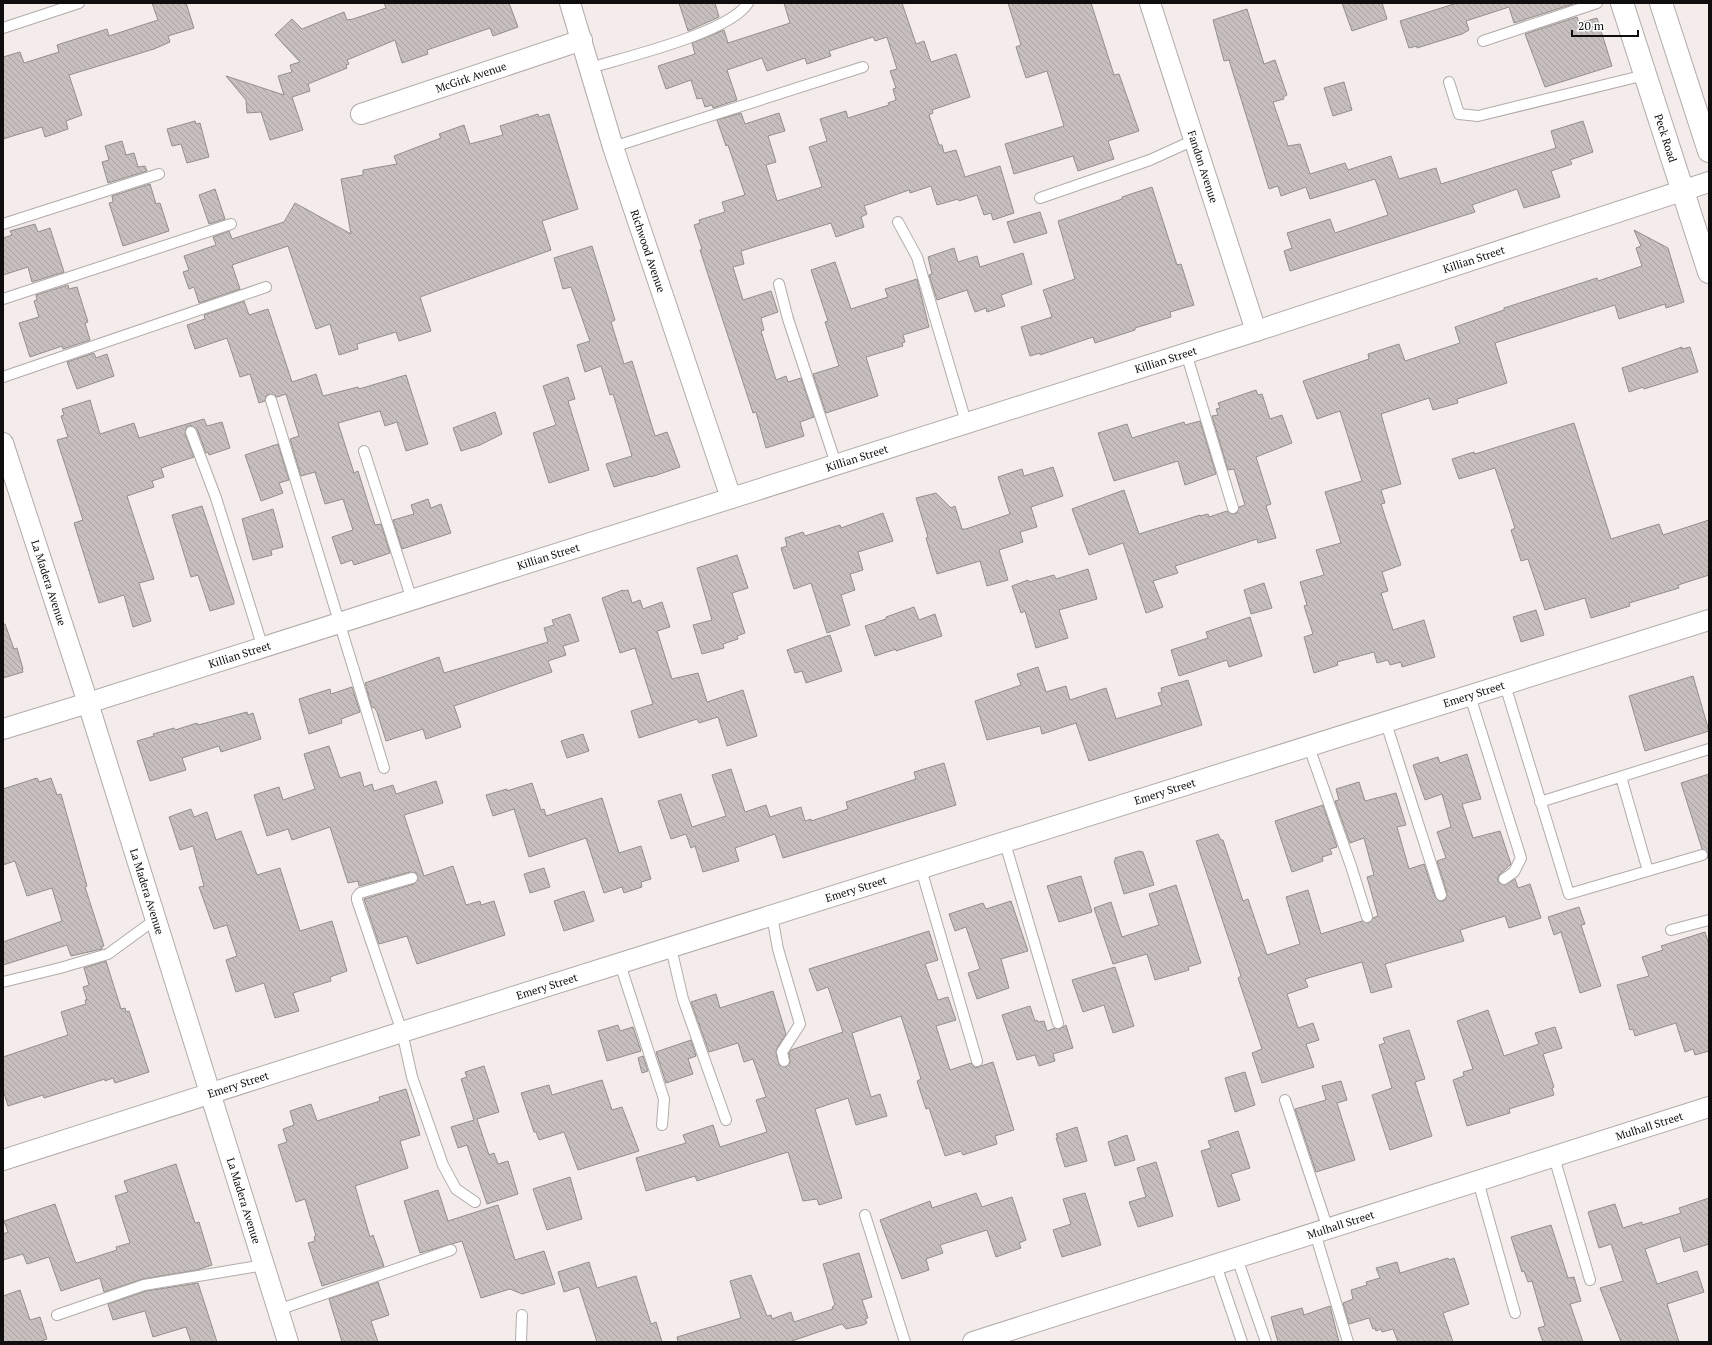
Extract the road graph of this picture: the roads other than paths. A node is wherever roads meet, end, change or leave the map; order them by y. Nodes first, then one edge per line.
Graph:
1 (79, 3) edge
2 (570, 3) edge
3 (748, 3) edge
4 (1150, 3) edge
5 (1597, 3) edge
6 (1622, 3) edge
7 (1661, 3) edge
8 (3, 28) edge
9 (582, 40) junction
10 (1483, 41) dead end
11 (863, 67) dead end
12 (590, 68) junction
13 (1645, 75) junction
14 (1449, 82) dead end
15 (361, 114) dead end
16 (1194, 140) junction
17 (613, 147) junction
18 (1709, 151) edge
19 (159, 174) dead end
20 (1709, 182) edge
21 (1682, 191) junction
22 (1040, 198) dead end
23 (898, 222) dead end
24 (3, 224) edge
25 (231, 224) dead end
26 (1709, 272) edge
27 (779, 284) dead end
28 (266, 287) dead end
29 (3, 299) edge
30 (1256, 330) junction
31 (1186, 353) junction
32 (3, 377) edge
33 (271, 400) dead end
34 (966, 422) junction
35 (191, 432) dead end
36 (3, 443) edge
37 (364, 451) dead end
38 (836, 464) junction
39 (731, 498) junction
40 (1233, 508) dead end
41 (412, 600) junction
42 (1709, 620) edge
43 (340, 623) junction
44 (263, 648) junction
45 (1505, 685) junction
46 (1470, 696) junction
47 (88, 704) junction
48 (1386, 723) junction
49 (3, 729) edge
50 (1309, 747) junction
51 (1709, 749) edge
52 (384, 768) dead end
53 (1621, 777) junction
54 (1540, 802) junction
55 (1005, 843) junction
56 (1702, 855) dead end
57 (922, 869) junction
58 (1648, 871) junction
59 (412, 878) dead end
60 (1504, 879) dead end
61 (1441, 895) dead end
62 (772, 916) junction
63 (1367, 917) dead end
64 (156, 919) junction
65 (1709, 920) edge
66 (1671, 930) dead end
67 (671, 948) junction
68 (620, 964) junction
69 (3, 982) edge
70 (1058, 1024) dead end
71 (402, 1032) junction
72 (784, 1061) dead end
73 (977, 1061) dead end
74 (210, 1093) junction
75 (1285, 1100) dead end
76 (1709, 1107) edge
77 (726, 1120) dead end
78 (662, 1125) dead end
79 (1554, 1157) junction
80 (3, 1160) edge
81 (1478, 1181) junction
82 (475, 1202) dead end
83 (865, 1215) dead end
84 (1322, 1231) junction
85 (451, 1250) dead end
86 (1237, 1258) junction
87 (1216, 1264) junction
88 (264, 1265) junction
89 (1590, 1280) dead end
90 (278, 1310) junction
91 (1515, 1313) dead end
92 (57, 1315) dead end
93 (522, 1315) dead end
94 (288, 1342) edge
95 (521, 1342) edge
96 (905, 1342) edge
97 (973, 1342) edge
98 (1242, 1342) edge
99 (1266, 1342) edge
100 (1348, 1342) edge

1 - 8 lane
2 - 9 street, Richwood Avenue
3 - 12 lane
4 - 16 street, Fandon Avenue
5 - 10 lane
6 - 13 main road, Peck Road
7 - 18 main road
9 - 12 street, Richwood Avenue
9 - 15 street, McGirk Avenue
11 - 17 lane
12 - 17 street, Richwood Avenue
13 - 14 lane
13 - 21 main road, Peck Road
16 - 22 lane
16 - 30 street, Fandon Avenue
17 - 39 street, Richwood Avenue
19 - 24 lane
20 - 21 street, Killian Street
21 - 26 main road, Peck Road
21 - 30 street, Killian Street
23 - 34 lane
25 - 29 lane
27 - 38 lane
28 - 32 lane
30 - 31 street, Killian Street
31 - 34 street, Killian Street
31 - 40 lane
33 - 43 lane
34 - 38 street, Killian Street
35 - 44 lane
36 - 47 street, La Madera Avenue
37 - 41 lane
38 - 39 street, Killian Street
39 - 41 street, Killian Street
41 - 43 street, Killian Street
42 - 45 street, Emery Street
43 - 44 street, Killian Street
43 - 52 lane
44 - 47 street, Killian Street
45 - 46 street, Emery Street
45 - 54 lane
46 - 48 street, Emery Street
46 - 60 lane
47 - 49 street, Killian Street
47 - 64 street, La Madera Avenue
48 - 50 street, Emery Street
48 - 61 lane
50 - 55 street, Emery Street
50 - 63 lane
51 - 53 lane
53 - 54 lane
53 - 58 lane
54 - 58 lane
55 - 57 street, Emery Street
55 - 70 lane
56 - 58 lane
57 - 62 street, Emery Street
57 - 73 lane
59 - 71 lane
62 - 67 street, Emery Street
62 - 72 lane
64 - 69 lane
64 - 74 street, La Madera Avenue
65 - 66 lane
67 - 68 street, Emery Street
67 - 77 lane
68 - 71 street, Emery Street
68 - 78 lane
71 - 74 street, Emery Street
71 - 82 lane
74 - 80 street, Emery Street
74 - 88 street, La Madera Avenue
75 - 84 lane
76 - 79 street, Mulhall Street
79 - 81 street, Mulhall Street
79 - 89 lane
81 - 84 street, Mulhall Street
81 - 91 lane
83 - 96 lane
84 - 86 street, Mulhall Street
84 - 100 lane
85 - 90 lane
86 - 87 street, Mulhall Street
86 - 99 lane
87 - 97 street, Mulhall Street
87 - 98 lane
88 - 90 street, La Madera Avenue
88 - 92 lane
90 - 94 street, La Madera Avenue
93 - 95 lane

